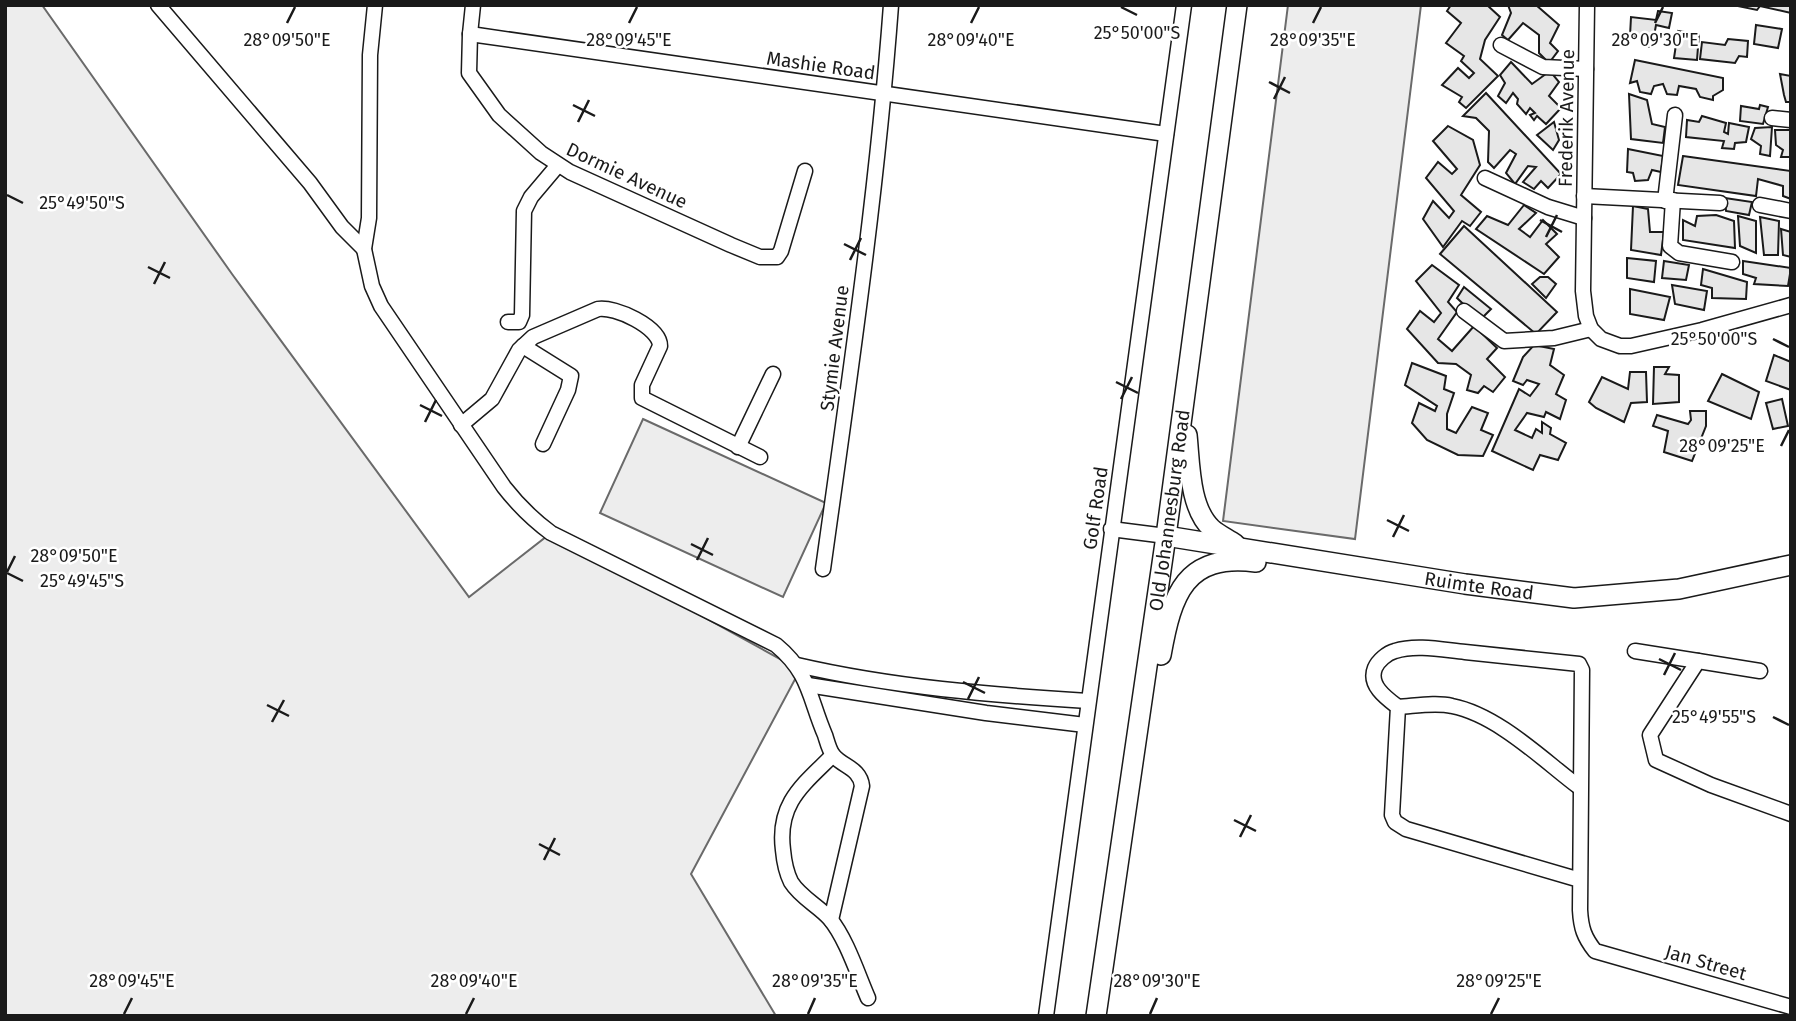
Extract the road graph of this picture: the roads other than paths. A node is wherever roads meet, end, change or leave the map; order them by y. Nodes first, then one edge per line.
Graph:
1 (158, 5) edge
2 (375, 5) edge
3 (473, 5) edge
4 (891, 5) edge
5 (1184, 5) edge
6 (1237, 5) edge
7 (1587, 5) edge
8 (470, 34) junction
9 (1500, 46) dead end
10 (1586, 69) junction
11 (884, 93) junction
12 (1675, 115) dead end
13 (1772, 118) dead end
14 (1791, 120) edge
15 (1166, 134) junction
16 (558, 165) junction
17 (805, 171) dead end
18 (1485, 178) dead end
19 (1584, 196) junction
20 (1669, 200) junction
21 (1720, 203) dead end
22 (1760, 205) dead end
23 (1791, 211) edge
24 (369, 218) junction
25 (1584, 218) junction
26 (342, 227) junction
27 (364, 249) junction
28 (1732, 262) dead end
29 (1791, 305) edge
30 (1464, 311) dead end
31 (508, 322) dead end
32 (1588, 322) junction
33 (523, 346) junction
34 (773, 374) dead end
35 (1183, 406) junction
36 (461, 425) junction
37 (543, 444) dead end
38 (738, 447) junction
39 (760, 457) dead end
40 (1111, 529) junction
41 (1166, 536) junction
42 (1240, 548) junction
43 (1791, 565) edge
44 (823, 569) dead end
45 (1425, 578) junction
46 (1635, 652) dead end
47 (1698, 662) junction
48 (797, 665) junction
49 (1760, 671) dead end
50 (807, 685) junction
51 (1088, 701) junction
52 (1398, 707) junction
53 (1085, 725) junction
54 (1136, 736) junction
55 (833, 755) junction
56 (1580, 787) junction
57 (1791, 814) edge
58 (1580, 880) junction
59 (831, 920) junction
60 (868, 998) dead end
61 (1791, 1007) edge
62 (1046, 1016) edge
63 (1096, 1016) edge

1 - 26 street
2 - 24 street
3 - 8 street, Dormie Avenue
4 - 11 street, Stymie Avenue
5 - 15 street, Golf Road
6 - 35 main road, Old Johannesburg Road
7 - 10 street, Frederik Avenue
8 - 11 street, Mashie Road
8 - 16 street, Dormie Avenue
9 - 10 street
10 - 19 street, Frederik Avenue
11 - 15 street, Mashie Road
11 - 44 street, Stymie Avenue
12 - 20 street
13 - 14 street
15 - 40 street, Golf Road
16 - 17 street, Dormie Avenue
16 - 31 street
18 - 25 street
19 - 20 street
19 - 25 street, Frederik Avenue
20 - 21 street
20 - 28 street
22 - 23 street
24 - 26 street
24 - 27 street
25 - 32 street, Frederik Avenue
26 - 27 street
27 - 36 street
29 - 32 street
30 - 32 street
33 - 36 street
33 - 37 street
33 - 38 street
34 - 38 street
35 - 41 main road, Old Johannesburg Road
35 - 42 main road
36 - 48 street
38 - 39 street
40 - 41 street
40 - 51 street, Golf Road
41 - 42 main road, Ruimte Road
41 - 54 main road, Old Johannesburg Road
42 - 45 main road, Ruimte Road
43 - 45 main road, Ruimte Road
45 - 54 main road
46 - 47 street
47 - 49 street
47 - 57 street
48 - 50 street
48 - 51 street
50 - 53 street
50 - 55 street
51 - 53 street, Golf Road
52 - 56 street
52 - 56 street, Jan Street
52 - 58 street
53 - 62 street, Golf Road
54 - 63 main road, Old Johannesburg Road
55 - 59 street
55 - 59 street
56 - 58 street, Jan Street
58 - 61 street, Jan Street
59 - 60 street

